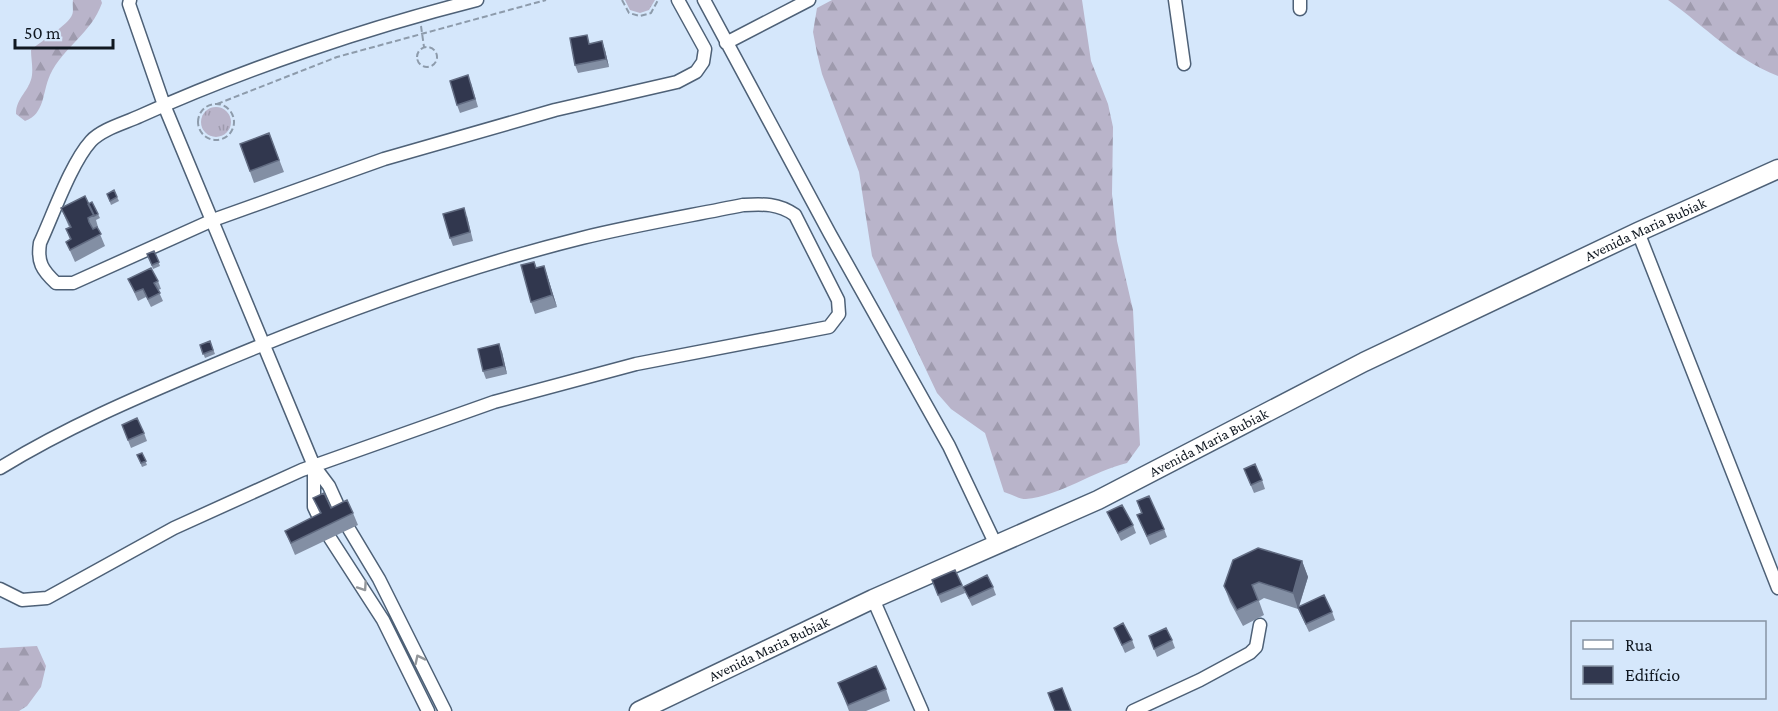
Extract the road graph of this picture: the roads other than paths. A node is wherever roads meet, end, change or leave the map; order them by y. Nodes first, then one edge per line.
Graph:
1 (130, 0) edge
2 (477, 0) edge
3 (678, 0) edge
4 (704, 0) edge
5 (809, 0) edge
6 (1175, 0) edge
7 (726, 43) junction
8 (1184, 64) dead end
9 (164, 105) junction
10 (1778, 169) edge
11 (213, 220) junction
12 (1638, 232) junction
13 (264, 344) junction
14 (314, 466) junction
15 (0, 468) edge
16 (343, 517) edge
17 (324, 526) edge
18 (349, 529) dead end
19 (330, 538) dead end
20 (357, 540) junction
21 (996, 545) junction
22 (339, 551) junction
23 (1778, 588) edge
24 (0, 589) edge
25 (873, 599) junction
26 (1260, 625) dead end
27 (428, 711) edge
28 (445, 711) edge
29 (639, 711) edge
30 (922, 711) edge
31 (1133, 711) edge

1 - 9 street
2 - 9 street
3 - 11 street
4 - 7 street
5 - 7 street
6 - 8 street
7 - 21 street
9 - 11 street
9 - 11 street
10 - 12 street, Avenida Maria Bubiak
11 - 13 street
12 - 21 street, Avenida Maria Bubiak
12 - 23 street
13 - 14 street
13 - 14 street
13 - 15 street
14 - 16 street
14 - 17 street
14 - 24 street
18 - 20 street
19 - 22 street
20 - 22 street
28 -> 20 street
21 - 25 street, Avenida Maria Bubiak
22 -> 27 street
25 - 29 street, Avenida Maria Bubiak
25 - 30 street
26 - 31 street

